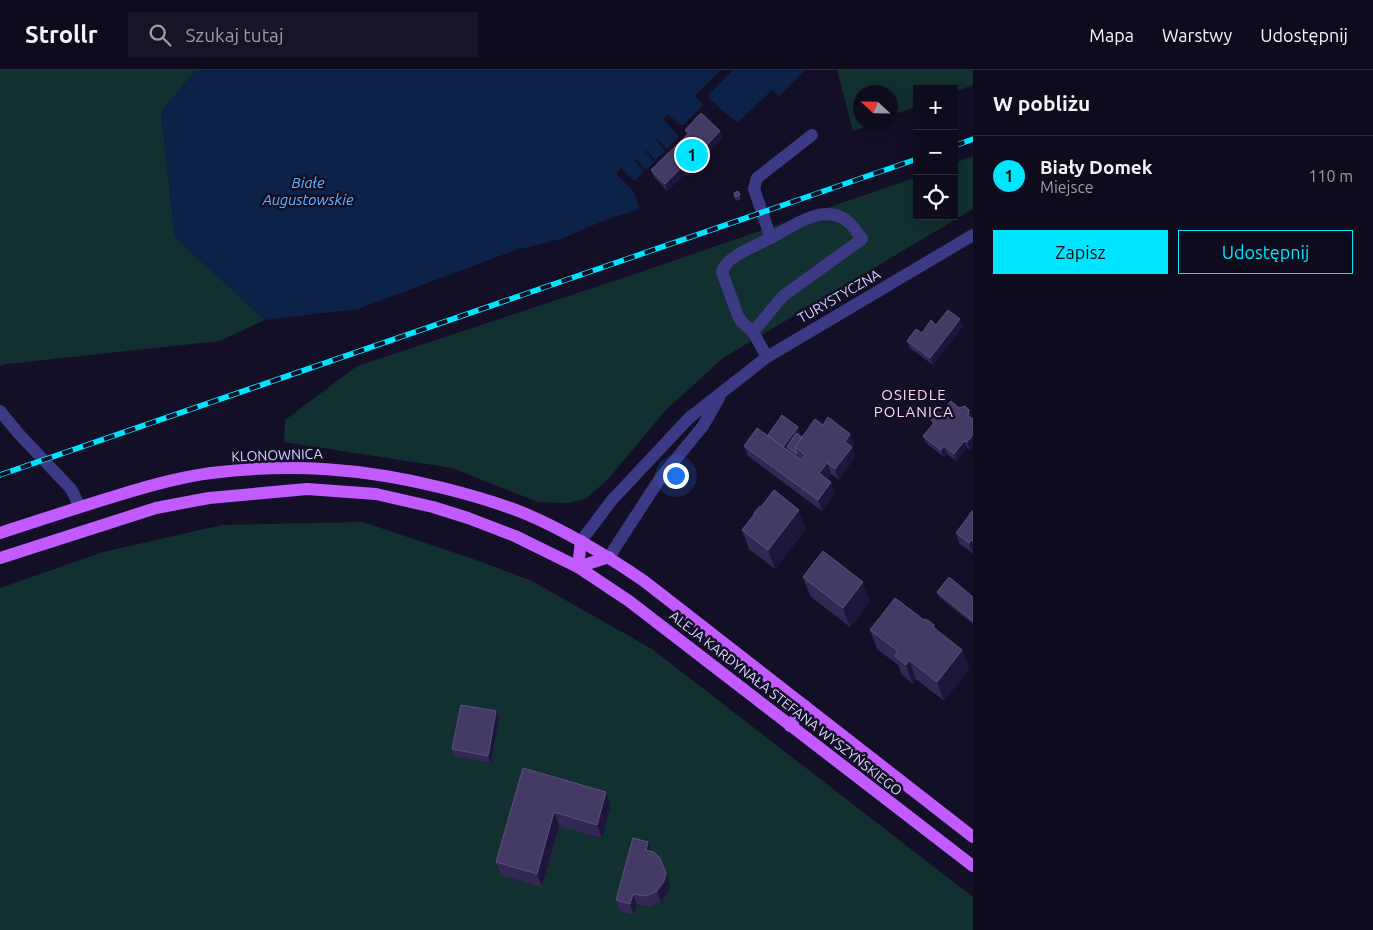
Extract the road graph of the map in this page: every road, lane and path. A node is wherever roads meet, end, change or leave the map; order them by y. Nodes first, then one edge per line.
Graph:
1 (812, 135) dead end
2 (973, 235) edge
3 (771, 238) junction
4 (754, 332) junction
5 (767, 357) junction
6 (725, 390) junction
7 (0, 411) edge
8 (80, 507) junction
9 (86, 530) junction
10 (0, 533) edge
11 (581, 541) junction
12 (609, 557) junction
13 (0, 558) edge
14 (578, 567) junction
15 (805, 706) junction
16 (790, 726) junction
17 (973, 837) edge
18 (973, 866) edge

1 - 3 street
2 - 5 street, TURYSTYCZNA
3 - 4 street
3 - 4 street
4 - 5 street
5 - 6 street, TURYSTYCZNA
6 - 11 street, TURYSTYCZNA
6 - 12 street, TURYSTYCZNA
7 - 8 street
8 - 9 main road
8 - 10 main road, KLONOWNICA
8 - 11 main road, KLONOWNICA
9 - 13 main road
9 - 14 main road
11 - 12 main road, ALEJA KARDYNAŁA STEFANA WYSZYŃSKIEGO
11 - 14 main road
12 - 14 main road
12 - 15 main road, ALEJA KARDYNAŁA STEFANA WYSZYŃSKIEGO
14 - 16 main road, ALEJA KARDYNAŁA STEFANA WYSZYŃSKIEGO
15 - 16 main road
15 - 17 main road, ALEJA KARDYNAŁA STEFANA WYSZYŃSKIEGO
16 - 18 main road, ALEJA KARDYNAŁA STEFANA WYSZYŃSKIEGO

